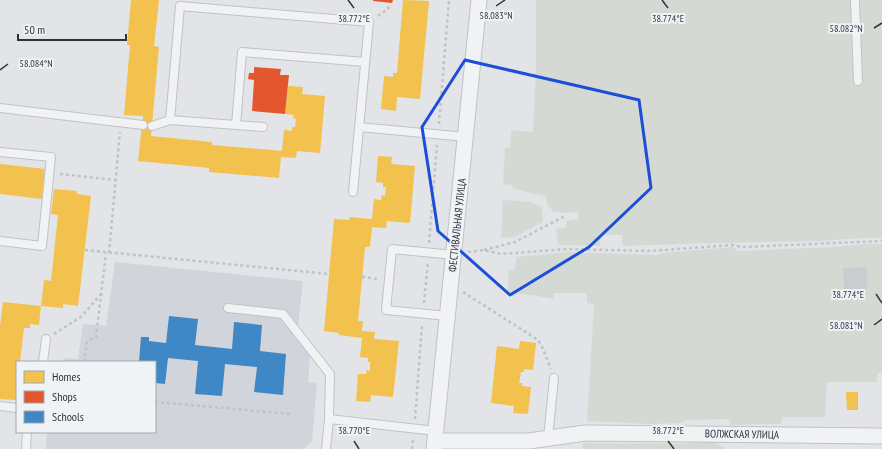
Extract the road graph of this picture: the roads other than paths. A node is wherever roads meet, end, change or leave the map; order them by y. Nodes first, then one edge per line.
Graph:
1 (479, 0) edge
2 (855, 0) edge
3 (366, 62) junction
4 (858, 81) dead end
5 (0, 108) edge
6 (170, 120) junction
7 (143, 125) dead end
8 (236, 125) junction
9 (152, 126) dead end
10 (263, 127) dead end
11 (360, 127) junction
12 (466, 137) junction
13 (0, 152) edge
14 (353, 192) dead end
15 (0, 241) edge
16 (454, 255) junction
17 (228, 308) dead end
18 (448, 316) junction
19 (46, 339) road end
20 (43, 361) edge
21 (554, 378) road end
22 (0, 406) edge
23 (16, 408) edge
24 (329, 419) junction
25 (27, 433) edge
26 (882, 436) edge
27 (548, 438) junction
28 (435, 440) edge
29 (26, 449) edge
30 (326, 449) edge

1 - 12 street, ФЕСТИВАЛЬНАЯ УЛИЦА
2 - 4 lane
3 - 6 lane
3 - 8 lane
3 - 11 lane
5 - 7 lane
6 - 8 lane
6 - 9 lane
8 - 10 lane
11 - 12 lane
11 - 14 lane
12 - 16 street, ФЕСТИВАЛЬНАЯ УЛИЦА
13 - 15 lane
16 - 18 street, ФЕСТИВАЛЬНАЯ УЛИЦА
16 - 18 lane
17 - 24 lane
18 - 28 street, ФЕСТИВАЛЬНАЯ УЛИЦА
19 - 20 lane
21 - 27 lane
22 - 23 lane
24 - 28 lane
24 - 30 lane
25 - 29 lane
26 - 27 street, ВОЛЖСКАЯ УЛИЦА
27 - 28 street, ВОЛЖСКАЯ УЛИЦА

